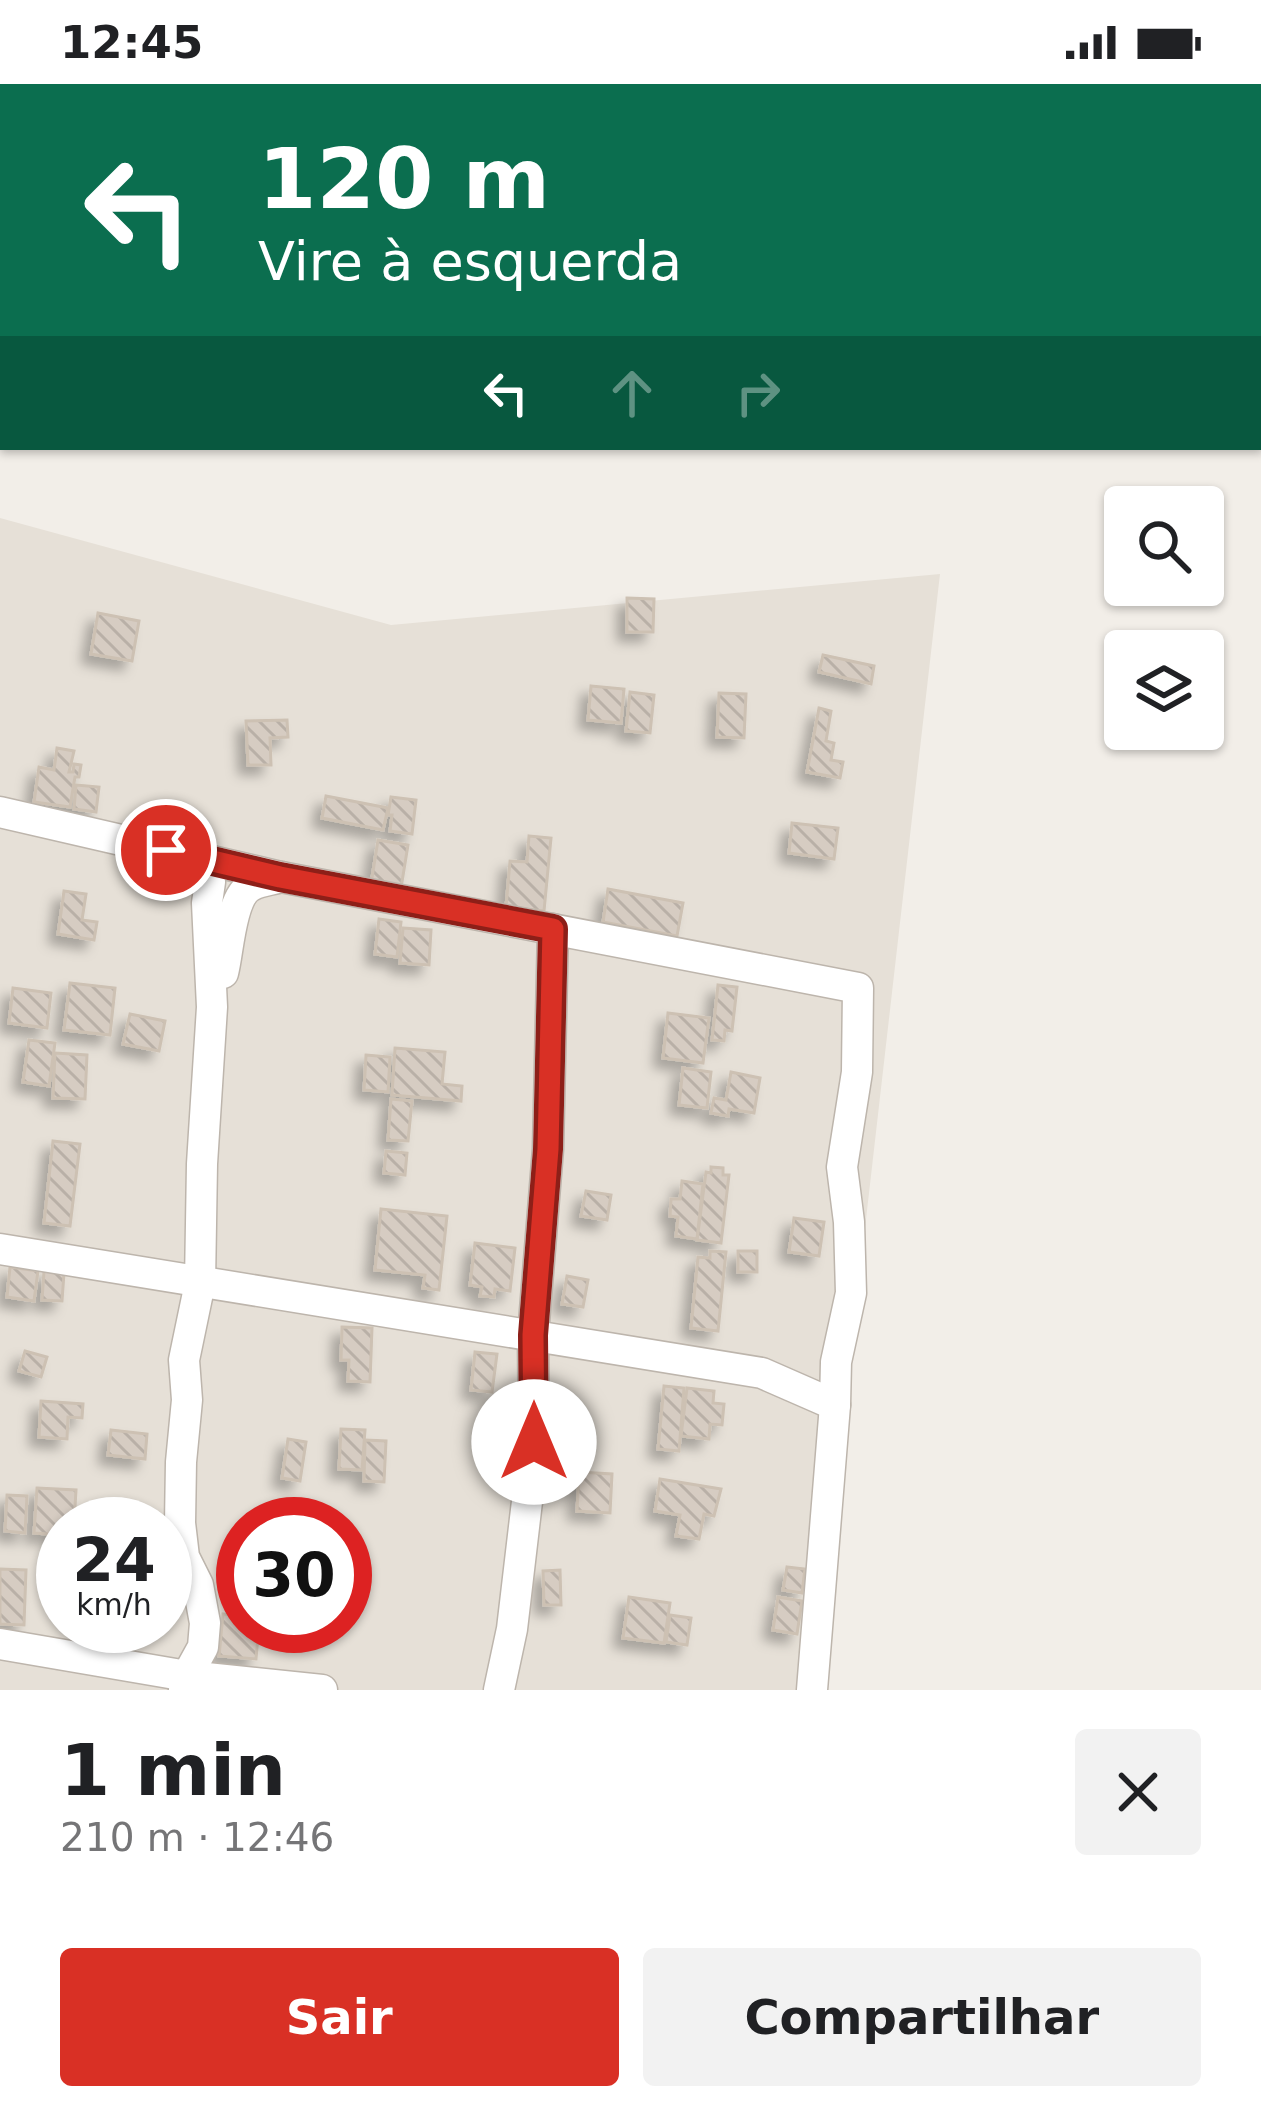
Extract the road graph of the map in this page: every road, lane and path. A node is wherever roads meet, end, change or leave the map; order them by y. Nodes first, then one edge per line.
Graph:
1 (0, 812) edge
2 (208, 859) junction
3 (280, 877) junction
4 (553, 929) junction
5 (212, 1007) junction
6 (0, 1249) edge
7 (200, 1283) junction
8 (533, 1335) junction
9 (836, 1362) junction
10 (762, 1373) junction
11 (835, 1406) junction
12 (0, 1644) edge
13 (185, 1683) edge
14 (322, 1690) edge
15 (499, 1690) edge
16 (812, 1690) edge

1 - 2 street
2 - 3 street
2 - 5 street
3 - 4 street
3 - 5 street
4 - 8 street
4 - 9 street
5 - 7 street
6 - 7 street
7 - 8 street
7 - 13 street
8 - 10 street
8 - 15 street
9 - 10 street
9 - 11 street
10 - 11 street
11 - 16 street
12 - 13 street
13 - 14 street

